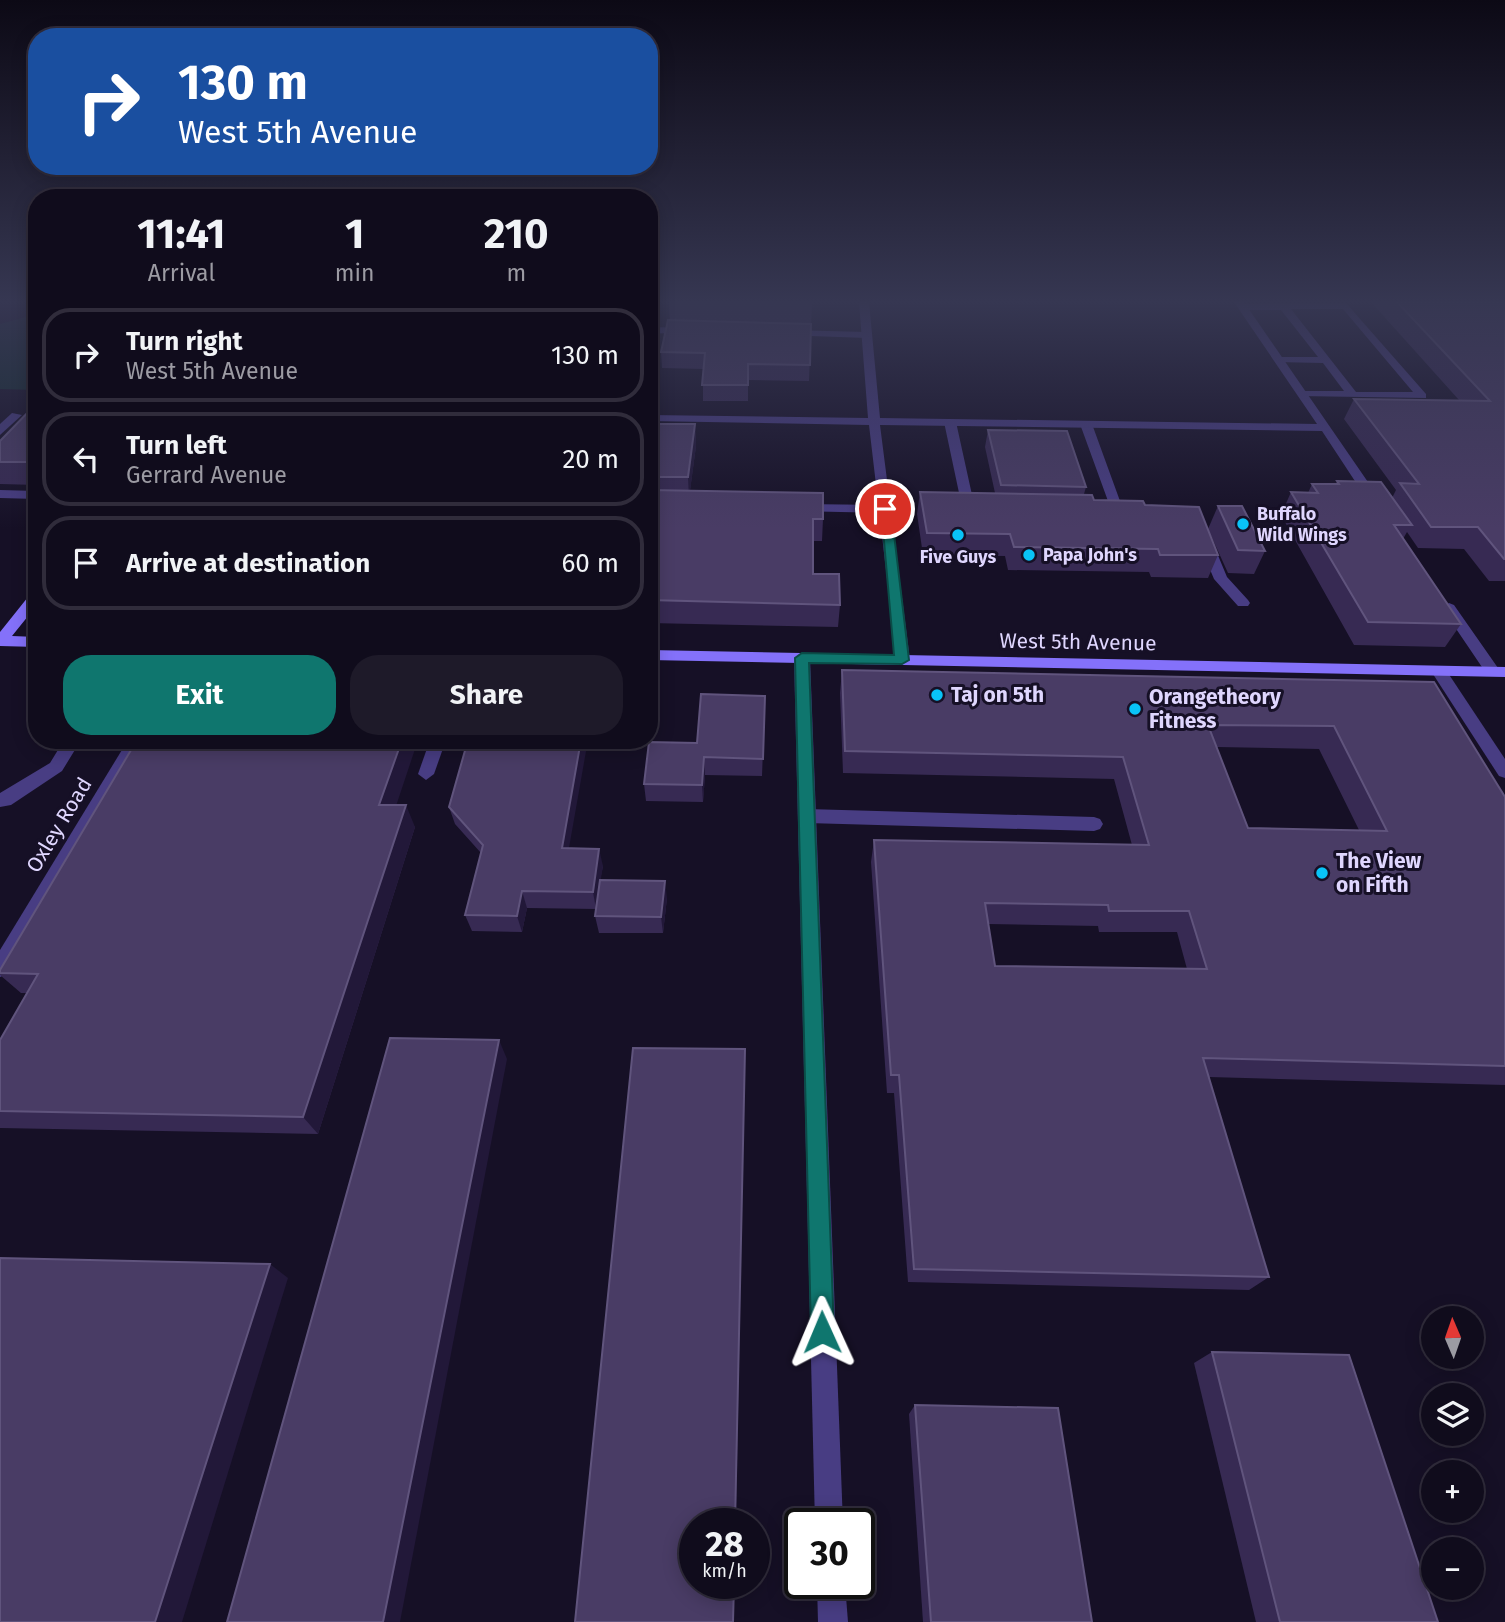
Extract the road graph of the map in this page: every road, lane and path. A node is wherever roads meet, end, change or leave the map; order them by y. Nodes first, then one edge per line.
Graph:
1 (870, 378) edge
2 (1292, 378) edge
3 (1340, 378) edge
4 (1407, 378) edge
5 (1303, 394) junction
6 (1353, 395) junction
7 (16, 415) dead end
8 (658, 418) edge
9 (874, 421) junction
10 (950, 422) junction
11 (1086, 424) junction
12 (1326, 428) junction
13 (0, 431) edge
14 (0, 494) edge
15 (28, 495) edge
16 (0, 505) edge
17 (28, 506) dead end
18 (781, 507) edge
19 (885, 509) junction
20 (991, 509) edge
21 (1118, 513) edge
22 (1384, 514) edge
23 (1197, 524) edge
24 (1438, 592) edge
25 (1243, 603) dead end
26 (28, 606) edge
27 (1, 641) edge
28 (28, 642) edge
29 (658, 655) edge
30 (802, 658) junction
31 (902, 660) junction
32 (1439, 671) junction
33 (1499, 672) edge
34 (67, 749) edge
35 (131, 749) edge
36 (435, 749) edge
37 (1505, 772) edge
38 (426, 774) dead end
39 (0, 800) edge
40 (807, 816) junction
41 (1094, 824) dead end
42 (0, 968) edge
43 (829, 1508) edge
44 (832, 1599) edge
45 (833, 1622) edge

1 - 9 street
2 - 5 street
3 - 6 street
4 - 6 street
5 - 6 street
5 - 12 street
7 - 13 street
8 - 9 street
9 - 10 street
9 - 19 street
10 - 11 street
10 - 20 street
11 - 12 street
11 - 21 street
12 - 22 street
14 - 15 street
16 - 17 street
18 - 19 street
19 - 31 street
23 - 25 street
24 - 33 street
26 - 27 main road
27 - 28 main road
29 - 30 main road, West 5th Avenue
30 - 31 main road, West 5th Avenue
30 - 40 street
31 - 32 main road, West 5th Avenue
32 - 33 main road, West 5th Avenue
32 - 37 street
34 - 39 street
35 - 42 street, Oxley Road
36 - 38 street
40 - 41 street
40 - 43 street
44 - 45 street

